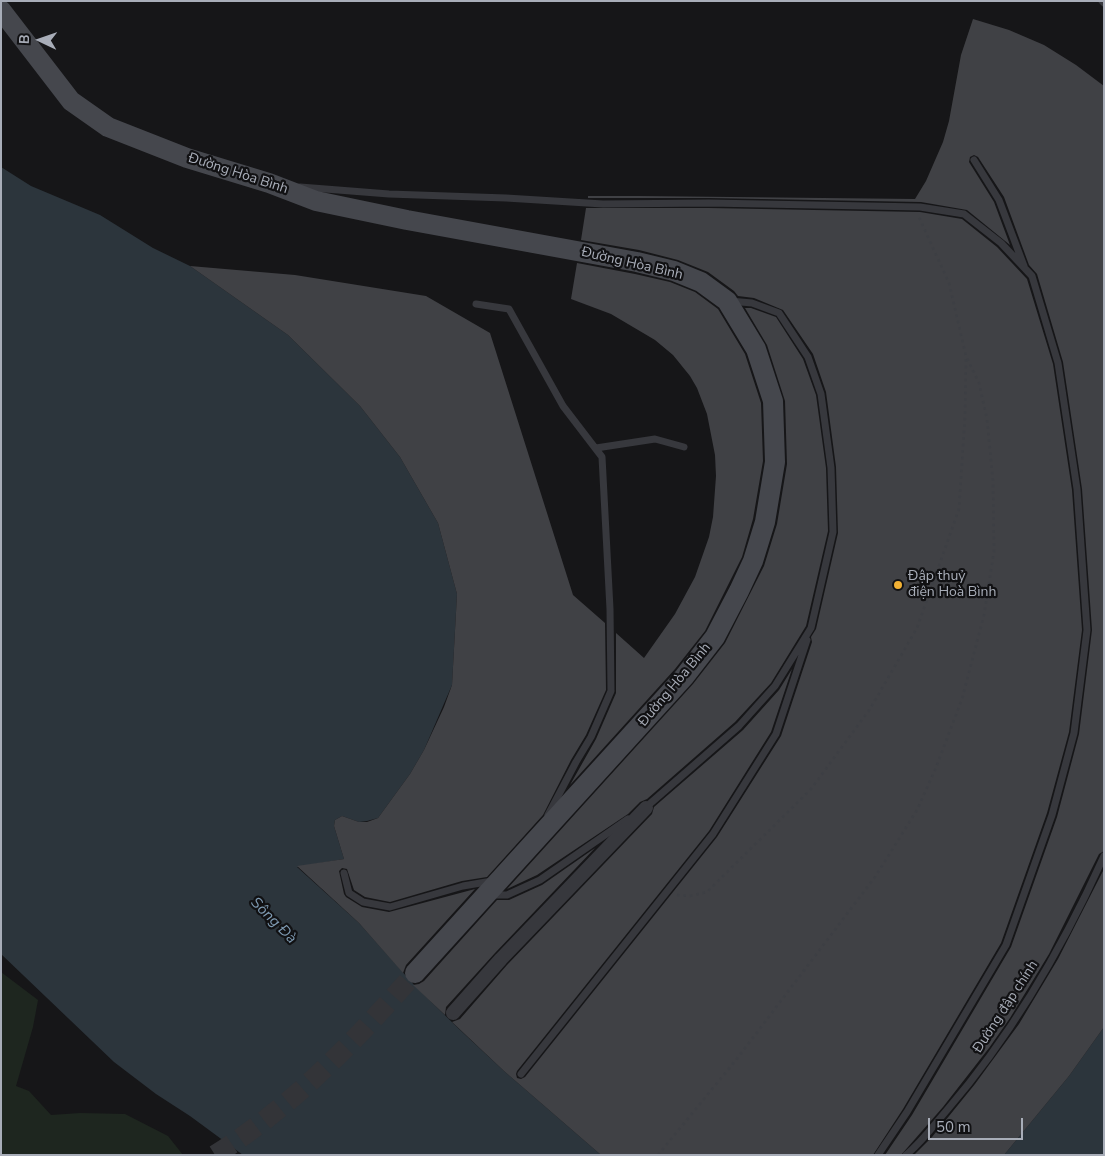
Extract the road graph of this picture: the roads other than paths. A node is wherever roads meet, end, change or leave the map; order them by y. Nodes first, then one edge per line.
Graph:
1 (1, 10) edge
2 (974, 160) dead end
3 (269, 183) junction
4 (1025, 269) junction
5 (727, 301) junction
6 (476, 304) dead end
7 (684, 447) dead end
8 (596, 448) junction
9 (811, 628) junction
10 (646, 808) junction
11 (536, 840) junction
12 (1104, 856) edge
13 (344, 873) dead end
14 (500, 880) junction
15 (486, 895) junction
16 (415, 973) tunnel mouth
17 (453, 1013) dead end
18 (520, 1074) dead end
19 (878, 1155) edge
20 (906, 1155) edge

1 - 3 main road, Đường Hòa Bình
2 - 4 lane
3 - 4 lane
3 - 5 main road, Đường Hòa Bình
4 - 19 lane
5 - 9 lane
5 - 11 main road, Đường Hòa Bình
6 - 8 lane
7 - 8 lane
8 - 11 lane
9 - 10 lane
9 - 18 lane
10 - 15 lane
10 - 17 street
11 - 14 main road, Đường Hòa Bình
12 - 20 lane, Đường đập chính
13 - 14 lane
14 - 15 main road, Đường Hòa Bình
15 - 16 main road, Đường Hòa Bình

